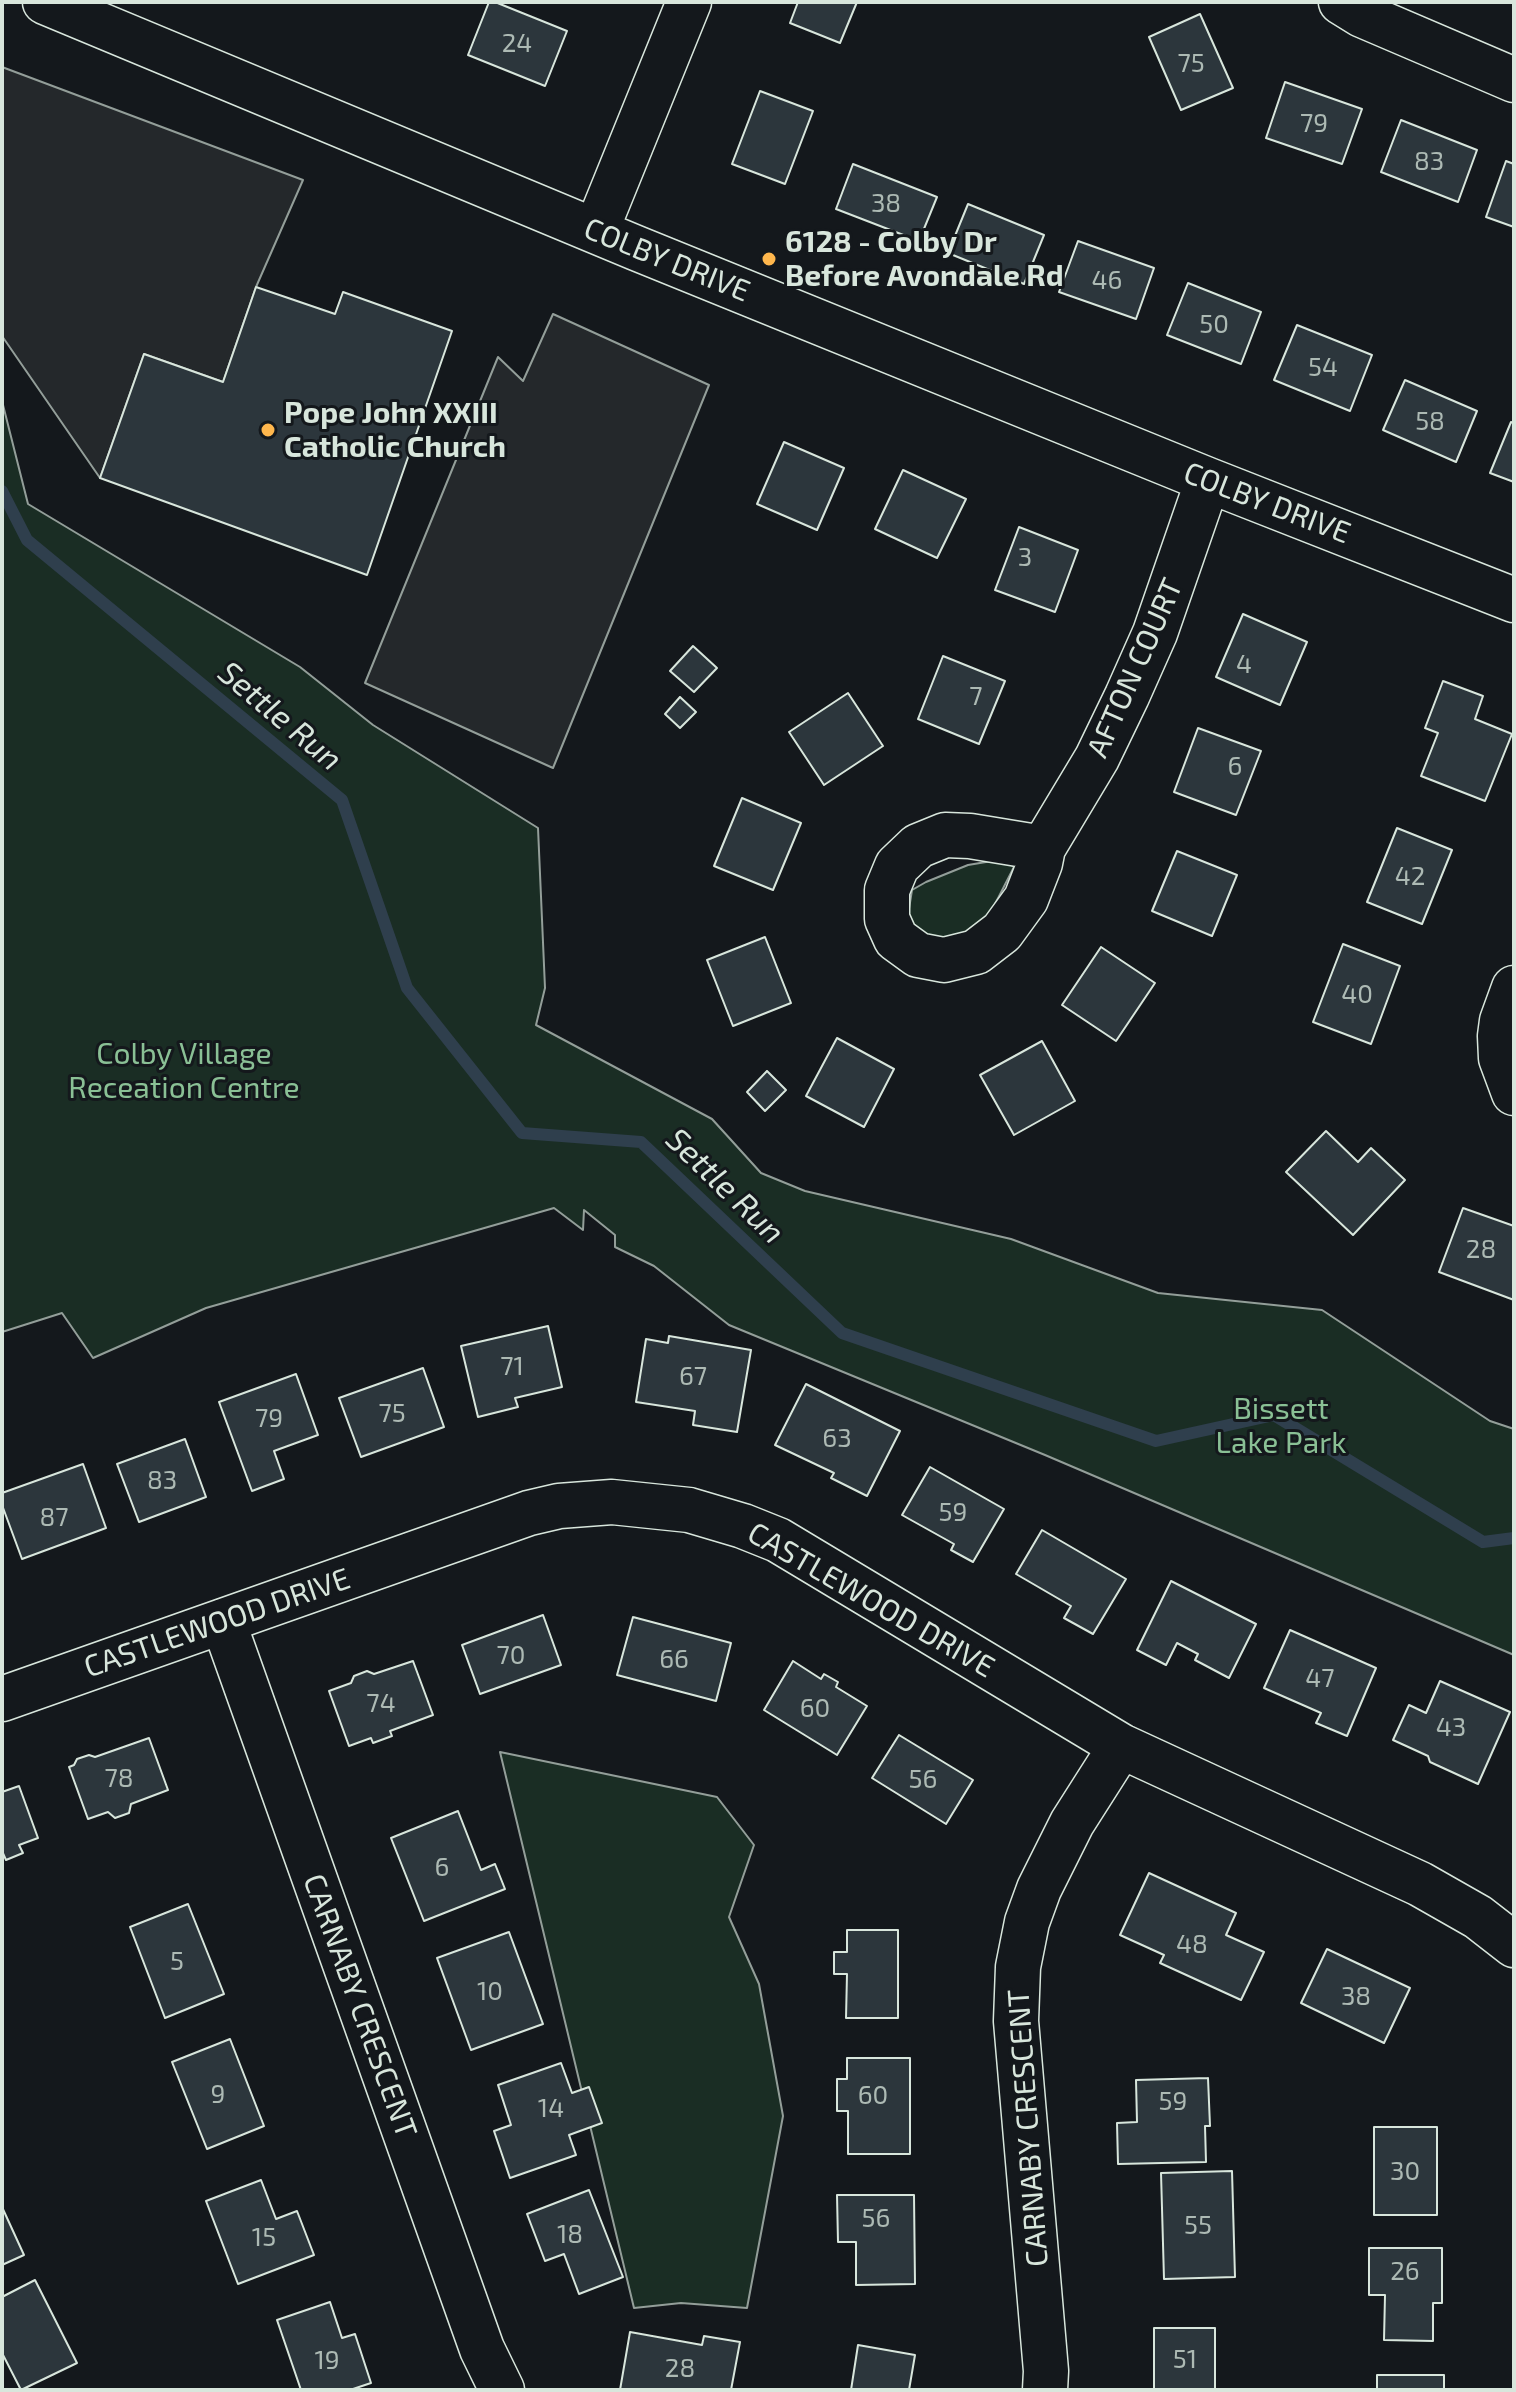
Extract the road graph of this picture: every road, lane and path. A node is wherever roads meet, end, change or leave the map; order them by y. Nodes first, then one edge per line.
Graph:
1 (45, 2) edge
2 (689, 2) edge
3 (1341, 2) edge
4 (1514, 80) edge
5 (596, 231) junction
6 (1208, 480) junction
7 (1514, 600) edge
8 (1043, 848) dead end
9 (1514, 988) edge
10 (1514, 1093) edge
11 (223, 1621) junction
12 (2, 1699) edge
13 (1121, 1746) junction
14 (1514, 1945) edge
15 (502, 2390) edge
16 (1045, 2390) edge

1 - 5 street, COLBY DRIVE
2 - 5 street
3 - 4 street
5 - 6 street, COLBY DRIVE
6 - 7 street, COLBY DRIVE
6 - 8 street, AFTON COURT
9 - 10 street
11 - 12 street, CASTLEWOOD DRIVE
11 - 13 street, CASTLEWOOD DRIVE
11 - 15 street, CARNABY CRESCENT
13 - 14 street, CASTLEWOOD DRIVE
13 - 16 street, CARNABY CRESCENT

